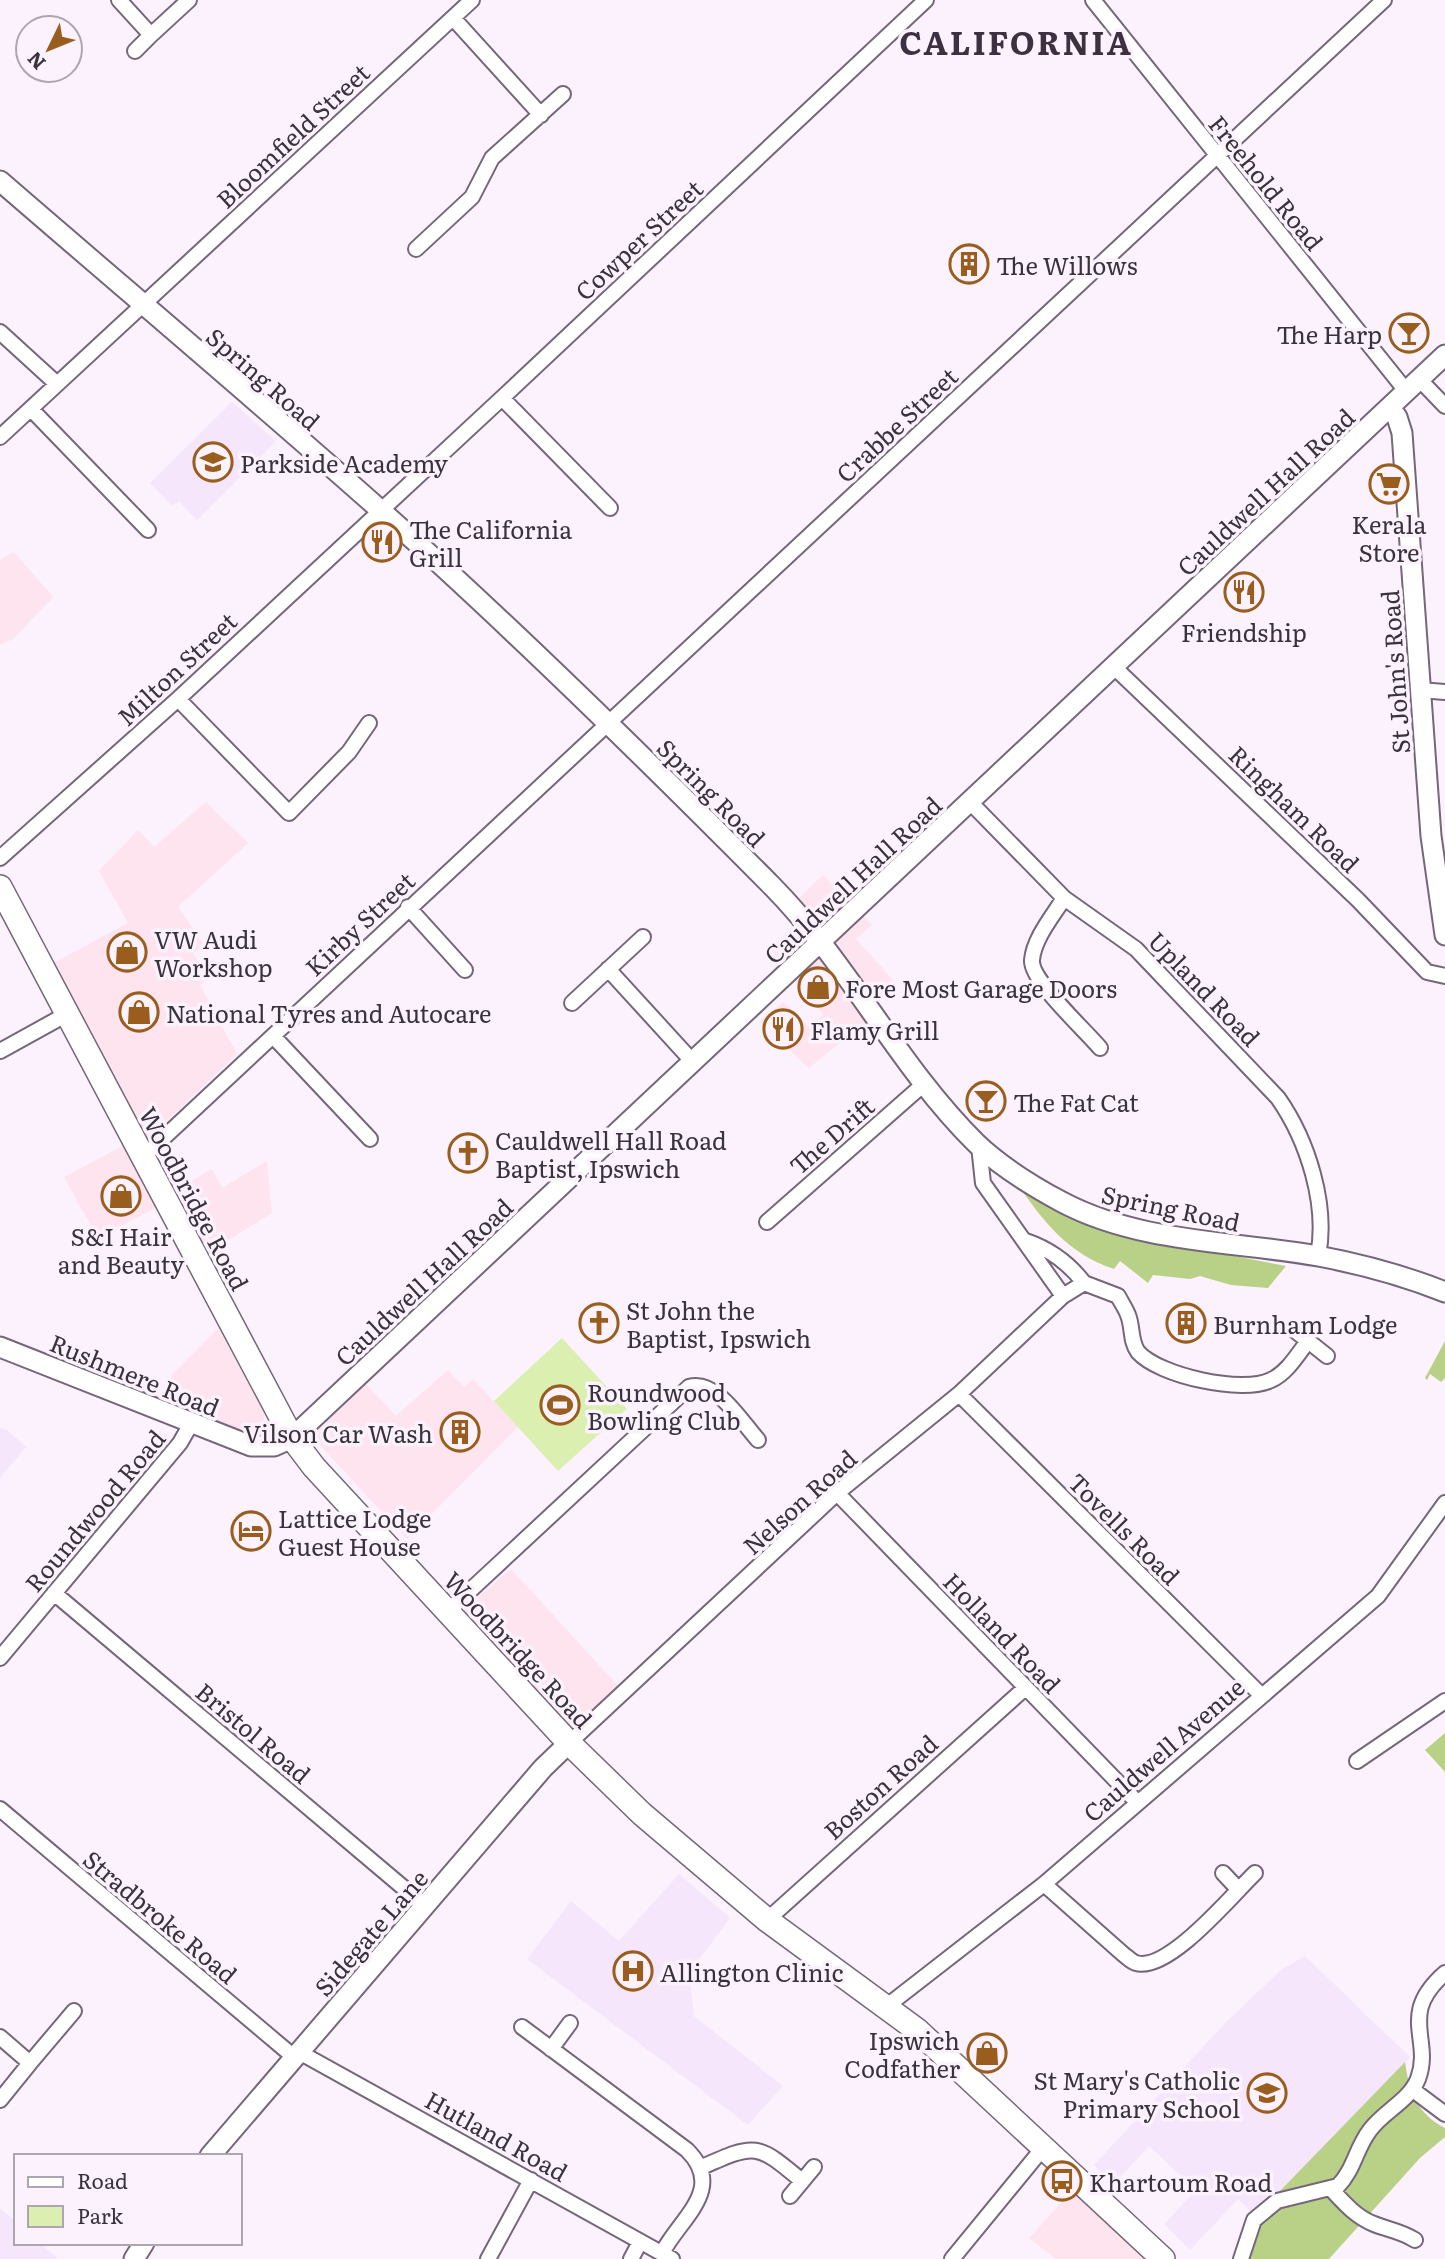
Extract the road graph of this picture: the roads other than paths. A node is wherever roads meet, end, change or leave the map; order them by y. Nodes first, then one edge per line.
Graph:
1 (119, 0) edge
2 (189, 0) edge
3 (472, 0) edge
4 (926, 0) edge
5 (1093, 0) edge
6 (1384, 0) edge
7 (453, 18) junction
8 (151, 35) junction
9 (135, 51) dead end
10 (563, 94) dead end
11 (541, 115) junction
12 (1216, 156) junction
13 (0, 181) edge
14 (416, 249) dead end
15 (143, 305) junction
16 (0, 332) edge
17 (1445, 355) edge
18 (57, 384) junction
19 (1413, 386) junction
20 (502, 398) junction
21 (1445, 406) edge
22 (1390, 408) junction
23 (31, 409) junction
24 (0, 437) edge
25 (610, 508) dead end
26 (379, 509) junction
27 (148, 530) dead end
28 (1114, 667) junction
29 (1420, 690) junction
30 (1445, 692) edge
31 (178, 699) junction
32 (369, 723) dead end
33 (607, 724) junction
34 (971, 803) junction
35 (0, 858) edge
36 (0, 887) edge
37 (1064, 898) junction
38 (408, 907) junction
39 (1445, 935) edge
40 (643, 937) dead end
41 (823, 941) junction
42 (608, 969) junction
43 (465, 970) dead end
44 (1445, 976) edge
45 (572, 1003) dead end
46 (67, 1014) junction
47 (274, 1036) junction
48 (1100, 1048) dead end
49 (0, 1051) edge
50 (693, 1062) junction
51 (925, 1083) junction
52 (370, 1139) dead end
53 (979, 1146) junction
54 (143, 1157) junction
55 (767, 1222) dead end
56 (1026, 1241) junction
57 (1318, 1256) junction
58 (1084, 1283) junction
59 (1445, 1292) edge
60 (1063, 1296) junction
61 (1293, 1329) dead end
62 (1308, 1341) junction
63 (0, 1347) edge
64 (1327, 1356) dead end
65 (959, 1394) junction
66 (192, 1422) junction
67 (292, 1438) junction
68 (758, 1440) dead end
69 (837, 1493) junction
70 (1445, 1503) edge
71 (54, 1592) junction
72 (447, 1612) junction
73 (0, 1658) edge
74 (1025, 1688) junction
75 (1260, 1695) junction
76 (1445, 1701) edge
77 (569, 1743) junction
78 (1357, 1761) dead end
79 (1137, 1801) junction
80 (0, 1810) edge
81 (1255, 1872) dead end
82 (1223, 1873) dead end
83 (1044, 1884) junction
84 (1238, 1889) junction
85 (425, 1905) junction
86 (767, 1920) junction
87 (1445, 1973) edge
88 (887, 2006) junction
89 (74, 2011) dead end
90 (570, 2023) dead end
91 (522, 2027) dead end
92 (0, 2037) edge
93 (551, 2049) junction
94 (296, 2055) junction
95 (30, 2063) junction
96 (1413, 2090) junction
97 (0, 2100) edge
98 (1445, 2114) edge
99 (1043, 2148) junction
100 (212, 2154) edge
101 (702, 2167) junction
102 (814, 2167) dead end
103 (531, 2180) junction
104 (802, 2181) junction
105 (1331, 2189) junction
106 (790, 2196) dead end
107 (1415, 2240) dead end
108 (640, 2242) junction
109 (667, 2256) edge
110 (488, 2259) edge
111 (631, 2259) edge
112 (951, 2259) edge
113 (1163, 2259) edge
114 (1241, 2259) edge

1 - 8 street
2 - 8 street
3 - 7 street, Bloomfield Street
4 - 20 street, Cowper Street
5 - 12 street, Freehold Road
6 - 12 street, Crabbe Street
7 - 11 street
7 - 15 street, Bloomfield Street
8 - 9 street
10 - 11 street
11 - 14 street
12 - 19 street, Freehold Road
12 - 33 street, Crabbe Street
13 - 15 street, Spring Road
15 - 18 street, Bloomfield Street
15 - 26 street, Spring Road
16 - 18 street
17 - 19 street, Cauldwell Hall Road
18 - 23 street, Bloomfield Street
19 - 21 street, Freehold Road
19 - 22 street, Cauldwell Hall Road
20 - 25 street
20 - 26 street, Cowper Street
22 - 28 street, Cauldwell Hall Road
22 - 29 street, St John's Road
23 - 24 street, Bloomfield Street
23 - 27 street
26 - 31 street, Milton Street
26 - 33 street, Spring Road
28 - 34 street, Cauldwell Hall Road
28 - 44 street, Ringham Road
29 - 30 street
29 - 39 street, St John's Road
31 - 32 street
31 - 35 street, Milton Street
33 - 38 street, Kirby Street
33 - 41 street, Spring Road
34 - 37 street, Upland Road
34 - 41 street, Cauldwell Hall Road
36 - 46 main road, Woodbridge Road
37 - 48 street
37 - 57 street, Upland Road
38 - 43 street
38 - 47 street, Kirby Street
40 - 42 street
41 - 50 street, Cauldwell Hall Road
41 - 51 street, Spring Road
42 - 45 street
42 - 50 street
46 - 49 street
46 - 54 main road, Woodbridge Road
47 - 52 street
47 - 54 street, Kirby Street
50 - 67 street, Cauldwell Hall Road
51 - 53 street, Spring Road
51 - 55 street, The Drift
53 - 56 street
53 - 57 street, Spring Road
54 - 67 main road, Woodbridge Road
56 - 58 street
56 - 60 street
57 - 59 street, Spring Road
58 - 60 street, Nelson Road
58 - 62 street
60 - 65 street, Nelson Road
61 - 62 street
62 - 64 street
63 - 66 street, Rushmere Road
65 - 69 street, Nelson Road
65 - 75 street, Tovells Road
66 - 67 street, Rushmere Road
66 - 71 street, Roundwood Road
67 - 72 main road, Woodbridge Road
68 - 72 street
69 - 74 street, Holland Road
69 - 77 street, Nelson Road
70 - 75 street, Cauldwell Avenue
71 - 73 street, Roundwood Road
71 - 85 street, Bristol Road
72 - 77 main road, Woodbridge Road
74 - 79 street, Holland Road
74 - 86 street, Boston Road
75 - 79 street, Cauldwell Avenue
76 - 78 street
77 - 85 street, Sidegate Lane
77 - 86 main road, Woodbridge Road
79 - 83 street, Cauldwell Avenue
80 - 94 street, Stradbroke Road
81 - 84 street
82 - 84 street
83 - 84 street
83 - 88 street, Cauldwell Avenue
85 - 94 street, Sidegate Lane
86 - 88 main road, Woodbridge Road
87 - 96 street
88 - 99 main road, Woodbridge Road
89 - 95 street
90 - 93 street
91 - 93 street
92 - 95 street
93 - 101 street
94 - 100 street, Sidegate Lane
94 - 103 street, Hutland Road
95 - 97 street
96 - 98 street
96 - 105 street
99 - 112 street
99 - 113 main road, Woodbridge Road
101 - 104 street
101 - 109 street
102 - 104 street
103 - 108 street, Hutland Road
103 - 110 street
104 - 106 street
105 - 107 street
105 - 114 street
108 - 109 street, Hutland Road
108 - 111 street

